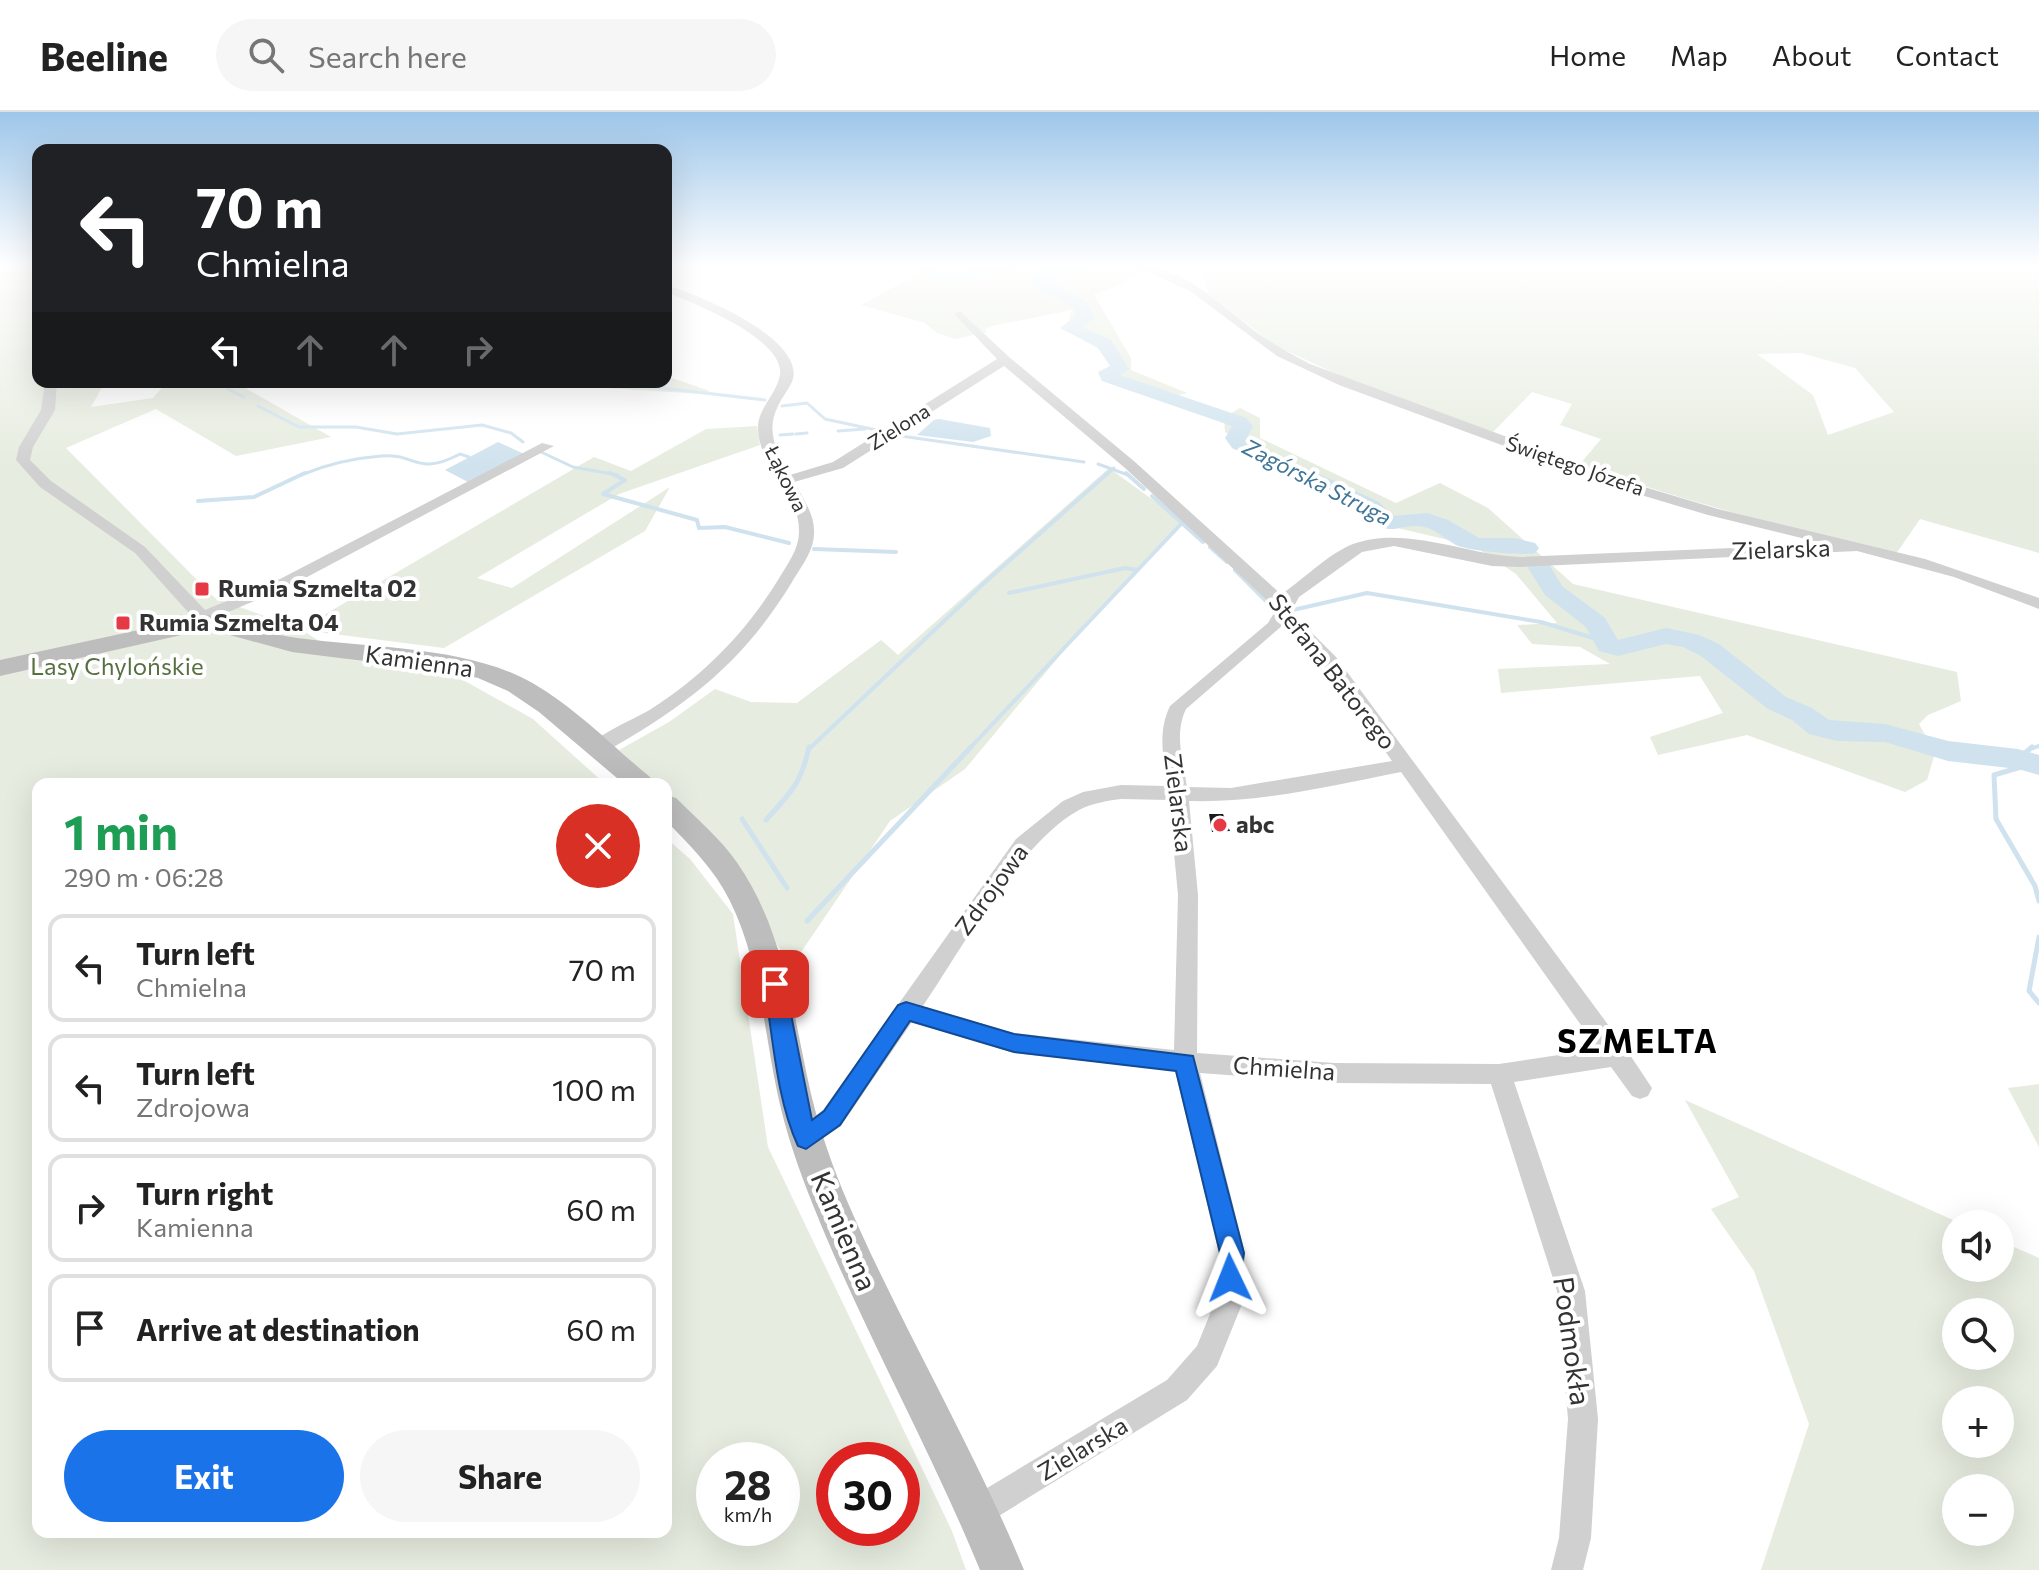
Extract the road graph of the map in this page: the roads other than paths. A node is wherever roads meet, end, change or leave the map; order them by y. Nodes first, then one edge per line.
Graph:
1 (758, 333) edge
2 (979, 333) edge
3 (1253, 333) edge
4 (1005, 360) junction
5 (50, 388) edge
6 (547, 446) dead end
7 (787, 480) junction
8 (1854, 547) junction
9 (2039, 604) edge
10 (1281, 612) junction
11 (205, 620) junction
12 (0, 668) edge
13 (598, 747) junction
14 (1405, 765) junction
15 (634, 778) edge
16 (1179, 794) junction
17 (672, 811) edge
18 (906, 1011) junction
19 (1618, 1056) junction
20 (1185, 1062) junction
21 (1499, 1074) junction
22 (1640, 1088) dead end
23 (806, 1139) junction
24 (978, 1511) junction
25 (1002, 1570) edge
26 (1567, 1570) edge

1 - 7 street, Łąkowa
2 - 4 street, Stefana Batorego
3 - 8 street, Świętego Józefa
4 - 7 street, Zielona
4 - 10 street, Stefana Batorego
5 - 11 street
6 - 11 street
7 - 13 street, Łąkowa
8 - 9 street, Świętego Józefa
8 - 10 street, Zielarska
10 - 14 street, Stefana Batorego
10 - 16 street, Zielarska
11 - 12 street
11 - 13 street, Kamienna
13 - 15 street, Kamienna
14 - 16 street, Zdrojowa
14 - 19 street, Stefana Batorego
16 - 18 street, Zdrojowa
16 - 20 street, Zielarska
17 - 23 street, Kamienna
18 - 20 street, Chmielna
18 - 23 street, Zdrojowa
19 - 21 street, Chmielna
19 - 22 street, Stefana Batorego
20 - 21 street, Chmielna
20 - 24 street, Zielarska
21 - 26 street, Podmokła
23 - 24 street, Kamienna
24 - 25 street, Kamienna

